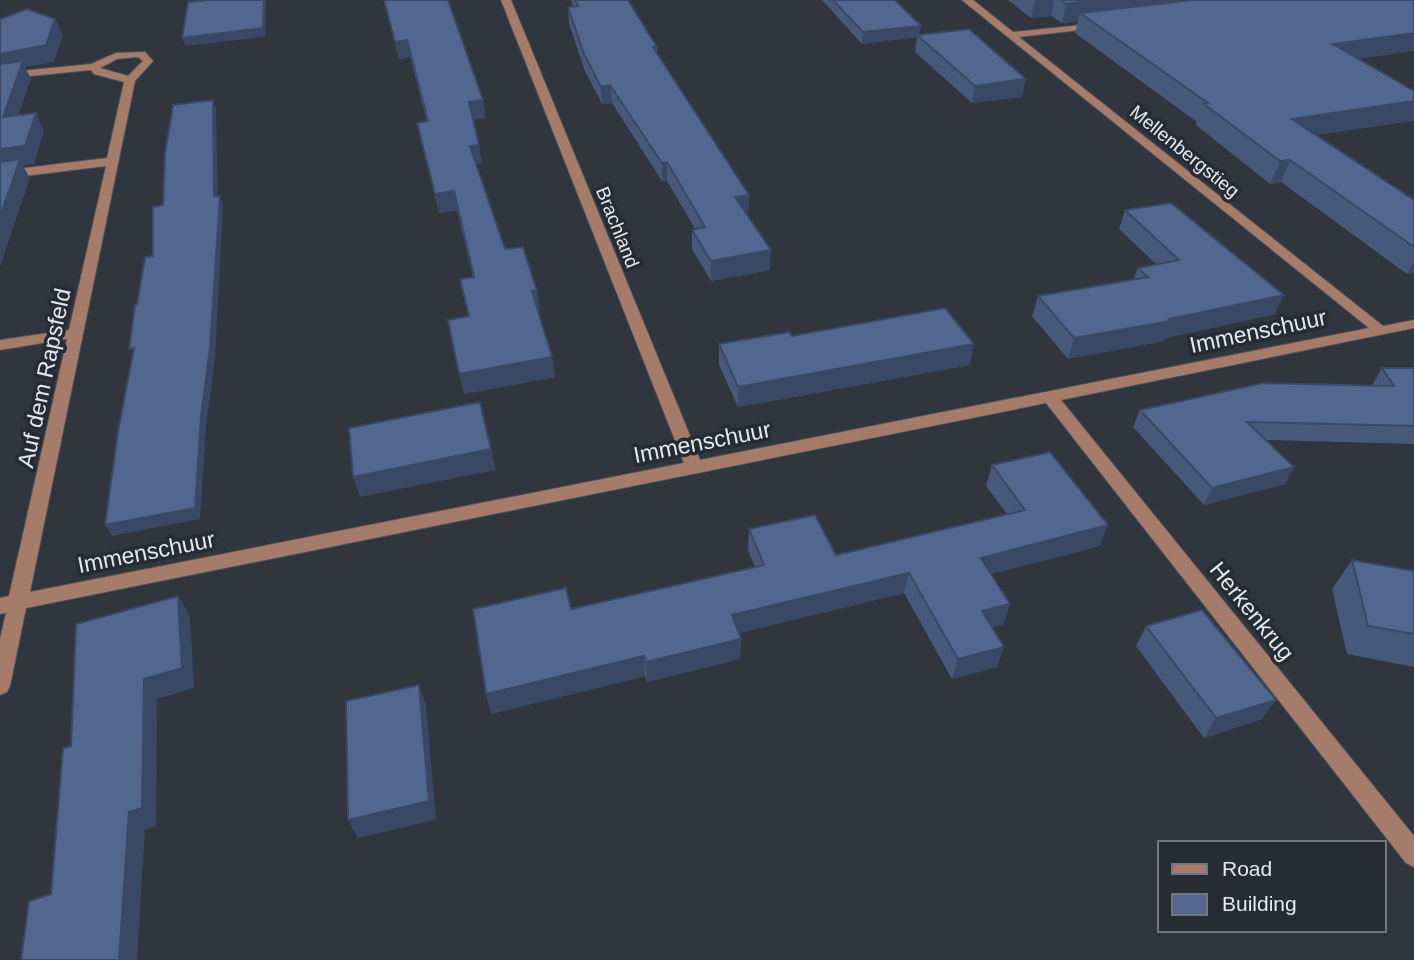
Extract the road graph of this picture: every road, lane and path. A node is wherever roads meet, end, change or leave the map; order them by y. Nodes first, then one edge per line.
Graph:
1 (506, 0) edge
2 (967, 0) edge
3 (1105, 24) edge
4 (1011, 35) junction
5 (94, 67) junction
6 (0, 76) edge
7 (130, 80) junction
8 (114, 161) junction
9 (0, 175) edge
10 (1414, 324) edge
11 (1381, 331) junction
12 (77, 333) junction
13 (0, 345) edge
14 (1051, 398) junction
15 (695, 468) junction
16 (10, 604) edge
17 (0, 686) edge
18 (1414, 855) edge

1 - 15 street, Brachland
2 - 4 street, Mellenbergstieg
3 - 4 street
4 - 11 street, Mellenbergstieg
5 - 6 street
5 - 7 street
5 - 7 street, Auf dem Rapsfeld
7 - 8 street, Auf dem Rapsfeld
8 - 9 street
8 - 12 street, Auf dem Rapsfeld
10 - 11 street, Immenschuur
11 - 14 street, Immenschuur
12 - 13 street
12 - 16 street, Auf dem Rapsfeld
14 - 15 street, Immenschuur
14 - 18 street, Herkenkrug
15 - 16 street, Immenschuur
16 - 17 street, Auf dem Rapsfeld

